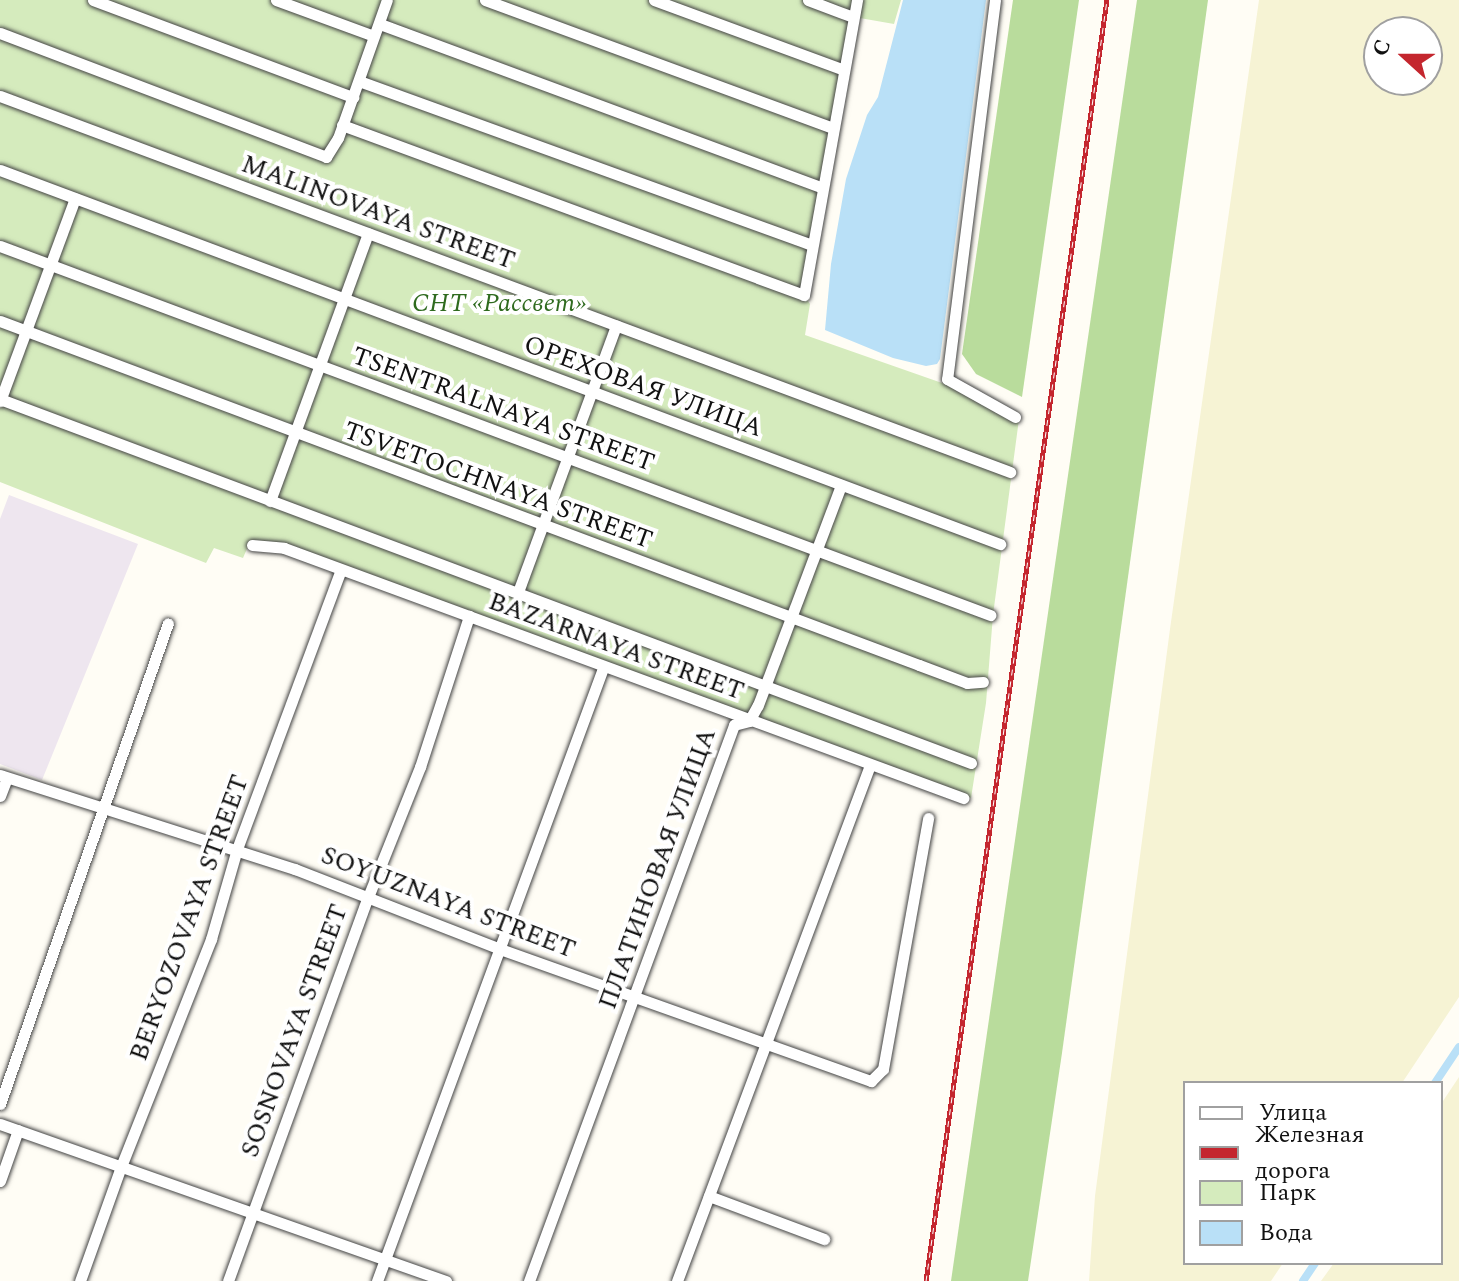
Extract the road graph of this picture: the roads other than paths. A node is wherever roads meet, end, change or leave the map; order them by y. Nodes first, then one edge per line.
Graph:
1 (93, 0) edge
2 (276, 0) edge
3 (387, 0) edge
4 (485, 0) edge
5 (654, 0) edge
6 (808, 0) edge
7 (857, 0) edge
8 (995, 0) edge
9 (853, 17) junction
10 (380, 24) junction
11 (0, 33) edge
12 (374, 36) junction
13 (844, 70) junction
14 (359, 81) junction
15 (0, 96) edge
16 (353, 97) junction
17 (342, 125) junction
18 (832, 128) junction
19 (0, 170) edge
20 (821, 187) junction
21 (75, 198) junction
22 (368, 233) junction
23 (811, 245) junction
24 (0, 246) edge
25 (52, 265) junction
26 (344, 299) junction
27 (0, 321) edge
28 (616, 325) junction
29 (27, 331) junction
30 (319, 365) junction
31 (591, 391) junction
32 (0, 400) edge
33 (1015, 417) dead end
34 (294, 433) junction
35 (567, 457) junction
36 (1010, 472) dead end
37 (841, 485) junction
38 (270, 501) junction
39 (543, 526) junction
40 (1000, 544) dead end
41 (252, 545) dead end
42 (816, 550) junction
43 (341, 570) junction
44 (518, 592) junction
45 (990, 615) dead end
46 (469, 616) junction
47 (792, 618) junction
48 (168, 623) dead end
49 (603, 668) junction
50 (983, 682) dead end
51 (766, 685) junction
52 (749, 721) junction
53 (971, 763) dead end
54 (870, 765) junction
55 (4, 776) edge
56 (0, 796) edge
57 (963, 798) dead end
58 (105, 806) junction
59 (928, 818) dead end
60 (237, 849) junction
61 (368, 897) junction
62 (500, 949) junction
63 (635, 995) junction
64 (767, 1046) junction
65 (0, 1104) edge
66 (0, 1124) edge
67 (18, 1130) junction
68 (122, 1164) junction
69 (0, 1181) edge
70 (709, 1196) junction
71 (252, 1214) junction
72 (824, 1239) dead end
73 (385, 1259) junction
74 (80, 1281) edge
75 (228, 1281) edge
76 (377, 1281) edge
77 (446, 1281) edge
78 (529, 1281) edge
79 (677, 1281) edge

1 - 16 street
2 - 12 street
3 - 10 street
4 - 18 street
5 - 13 street
6 - 9 street
7 - 9 street
8 - 33 street
9 - 13 street
10 - 12 street
10 - 20 street
11 - 17 street
12 - 14 street
13 - 18 street
14 - 16 street
14 - 23 street
15 - 22 street, MALINOVAYA STREET
16 - 17 street
17 - 23 street
18 - 20 street
19 - 21 street, ОРЕХОВАЯ УЛИЦА
20 - 23 street
21 - 25 street
21 - 26 street, ОРЕХОВАЯ УЛИЦА
22 - 26 street
22 - 28 street, MALINOVAYA STREET
24 - 25 street, TSENTRALNAYA STREET
25 - 29 street
25 - 30 street, TSENTRALNAYA STREET
26 - 30 street
26 - 31 street, ОРЕХОВАЯ УЛИЦА
27 - 29 street, TSVETOCHNAYA STREET
28 - 31 street
28 - 36 street, MALINOVAYA STREET
29 - 32 street
29 - 34 street, TSVETOCHNAYA STREET
30 - 34 street
30 - 35 street, TSENTRALNAYA STREET
31 - 35 street
31 - 37 street, ОРЕХОВАЯ УЛИЦА
32 - 38 street
34 - 38 street
34 - 39 street, TSVETOCHNAYA STREET
35 - 39 street
35 - 42 street, TSENTRALNAYA STREET
37 - 40 street, ОРЕХОВАЯ УЛИЦА
37 - 42 street, ПЛАТИНОВАЯ УЛИЦА
38 - 44 street
39 - 44 street
39 - 47 street, TSVETOCHNAYA STREET
41 - 43 street, BAZARNAYA STREET
42 - 45 street, TSENTRALNAYA STREET
42 - 47 street, ПЛАТИНОВАЯ УЛИЦА
43 - 46 street, BAZARNAYA STREET
43 - 60 street, BERYOZOVAYA STREET
44 - 51 street
46 - 49 street, BAZARNAYA STREET
46 - 61 street, SOSNOVAYA STREET
47 - 50 street, TSVETOCHNAYA STREET
47 - 51 street, ПЛАТИНОВАЯ УЛИЦА
48 - 58 street
49 - 52 street, BAZARNAYA STREET
49 - 62 street
51 - 52 street, ПЛАТИНОВАЯ УЛИЦА
51 - 53 street
52 - 54 street, BAZARNAYA STREET
52 - 63 street, ПЛАТИНОВАЯ УЛИЦА
54 - 57 street, BAZARNAYA STREET
54 - 64 street
55 - 56 street
55 - 58 street, SOYUZNAYA STREET
58 - 60 street, SOYUZNAYA STREET
58 - 65 street
59 - 64 street, SOYUZNAYA STREET
60 - 61 street, SOYUZNAYA STREET
60 - 68 street, BERYOZOVAYA STREET
61 - 62 street, SOYUZNAYA STREET
61 - 71 street, SOSNOVAYA STREET
62 - 63 street, SOYUZNAYA STREET
62 - 73 street
63 - 64 street, SOYUZNAYA STREET
63 - 78 street, ПЛАТИНОВАЯ УЛИЦА
64 - 70 street
66 - 67 street
67 - 68 street
67 - 69 street
68 - 71 street
68 - 74 street, BERYOZOVAYA STREET
70 - 72 street
70 - 79 street
71 - 73 street
71 - 75 street, SOSNOVAYA STREET
73 - 76 street
73 - 77 street

